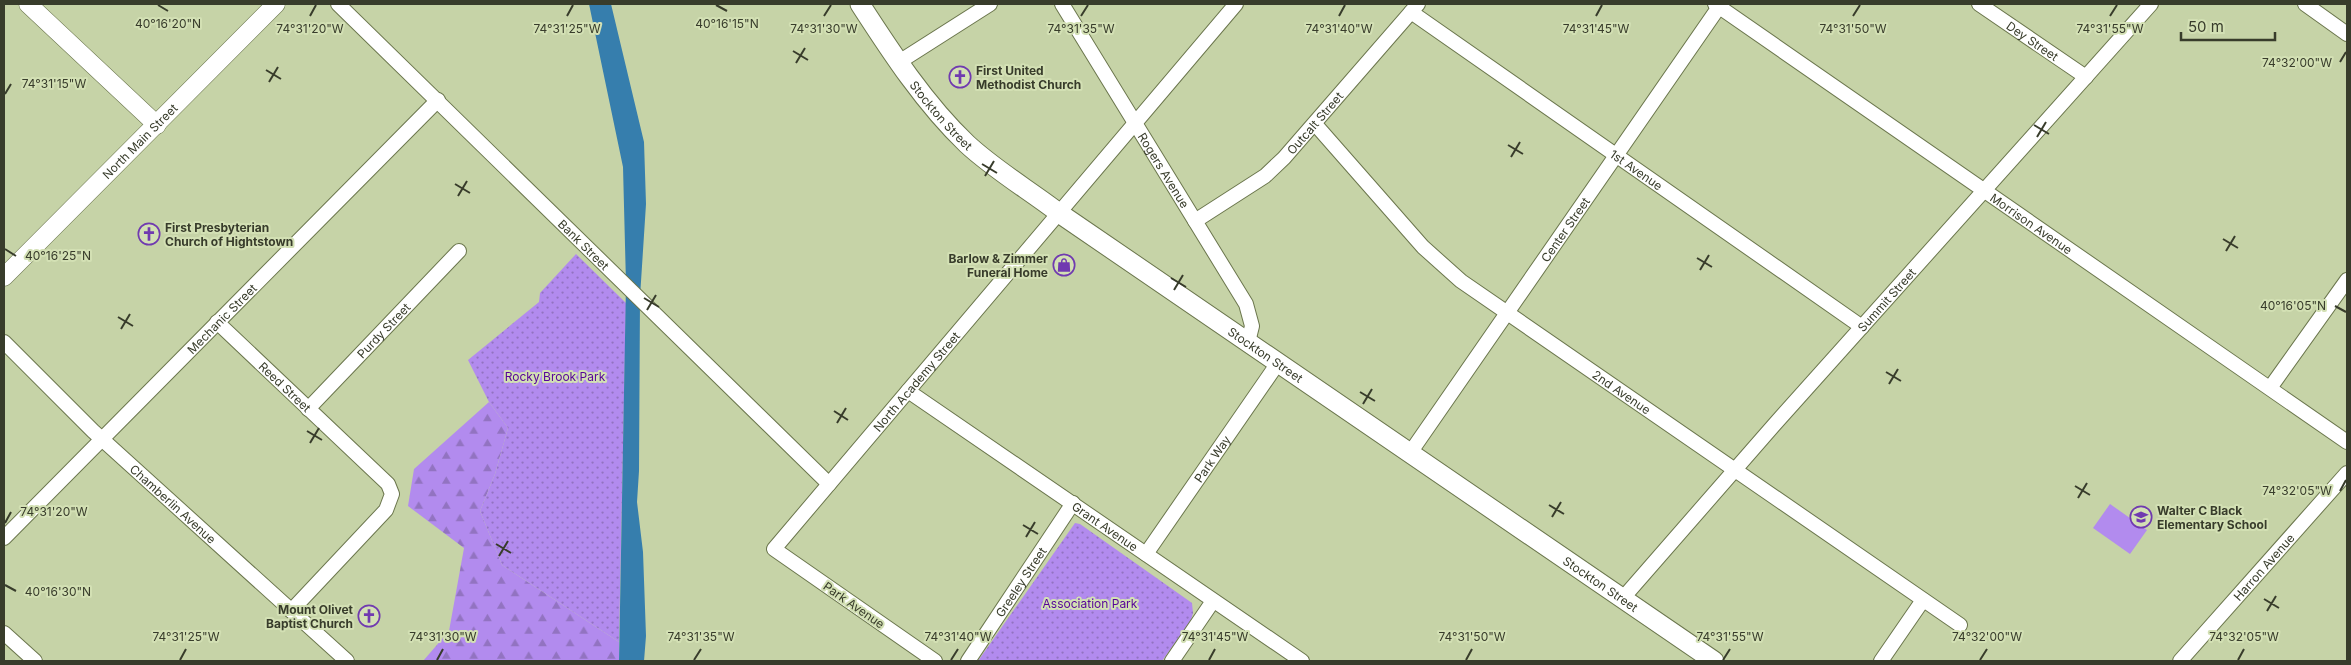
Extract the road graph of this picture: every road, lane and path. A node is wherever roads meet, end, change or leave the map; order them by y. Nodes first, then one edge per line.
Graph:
1 (28, 4) edge
2 (276, 4) edge
3 (338, 4) edge
4 (860, 4) edge
5 (990, 4) edge
6 (1062, 4) edge
7 (1236, 4) edge
8 (1978, 4) edge
9 (2151, 4) edge
10 (2305, 4) edge
11 (1718, 5) edge
12 (1415, 8) edge
13 (2347, 34) edge
14 (899, 62) junction
15 (2086, 77) junction
16 (438, 100) junction
17 (1135, 122) junction
18 (156, 124) junction
19 (1315, 124) junction
20 (1617, 155) junction
21 (1984, 191) junction
22 (1059, 213) junction
23 (1195, 221) junction
24 (458, 251) dead end
25 (4, 277) edge
26 (2347, 280) edge
27 (1508, 312) junction
28 (217, 322) junction
29 (1862, 327) junction
30 (4, 342) edge
31 (1248, 342) junction
32 (1278, 363) junction
33 (2270, 388) junction
34 (908, 391) junction
35 (308, 409) junction
36 (102, 439) junction
37 (2347, 442) edge
38 (1410, 453) junction
39 (1736, 470) junction
40 (2347, 472) edge
41 (830, 484) junction
42 (1073, 503) junction
43 (4, 538) edge
44 (774, 549) joint
45 (1146, 554) junction
46 (1623, 598) junction
47 (1923, 600) junction
48 (1213, 601) junction
49 (291, 612) junction
50 (1960, 625) dead end
51 (4, 632) edge
52 (35, 661) edge
53 (346, 661) edge
54 (935, 661) edge
55 (968, 661) edge
56 (1172, 661) edge
57 (1302, 661) edge
58 (1714, 661) edge
59 (1880, 661) edge
60 (2180, 661) edge

1 - 18 street
2 - 18 street, North Main Street
3 - 16 street, Bank Street
4 - 14 main road, Stockton Street
5 - 14 street
6 - 17 street, Rogers Avenue
7 - 17 street, North Academy Street
8 - 15 street, Dey Street
9 - 15 street, Summit Street
10 - 13 street
11 - 20 street, Center Street
11 - 21 street, Morrison Avenue
12 - 19 street, Outcalt Street
12 - 20 street, 1st Avenue
14 - 22 main road, Stockton Street
15 - 21 street, Summit Street
16 - 28 street, Mechanic Street
16 - 41 street, Bank Street
17 - 22 street, North Academy Street
17 - 23 street, Rogers Avenue
18 - 25 street, North Main Street
19 - 23 street, Outcalt Street
19 - 27 street, 2nd Avenue
20 - 27 street, Center Street
20 - 29 street, 1st Avenue
21 - 29 street, Summit Street
21 - 33 street, Morrison Avenue
22 - 31 main road, Stockton Street
22 - 34 street, North Academy Street
23 - 31 street, Rogers Avenue
24 - 35 street, Purdy Street
26 - 33 street
27 - 38 street, Center Street
27 - 39 street, 2nd Avenue
28 - 35 street, Reed Street
28 - 36 street, Mechanic Street
29 - 39 street, Summit Street
30 - 36 street, Chamberlin Avenue
31 - 32 main road, Stockton Street
32 - 38 main road, Stockton Street
32 - 45 street, Park Way
33 - 37 street, Morrison Avenue
34 - 41 street, North Academy Street
34 - 42 street, Grant Avenue
35 - 49 street, Reed Street
36 - 43 street, Mechanic Street
36 - 49 street, Chamberlin Avenue
38 - 46 main road, Stockton Street
39 - 46 street, Summit Street
39 - 47 street, 2nd Avenue
40 - 60 street, Harron Avenue
41 - 44 street, North Academy Street
42 - 45 street, Grant Avenue
42 - 55 street, Greeley Street
44 - 54 street, Park Avenue
45 - 48 street, Grant Avenue
46 - 58 main road, Stockton Street
47 - 50 street, 2nd Avenue
47 - 59 street
48 - 56 street
48 - 57 street, Grant Avenue
49 - 53 street, Chamberlin Avenue
51 - 52 street

